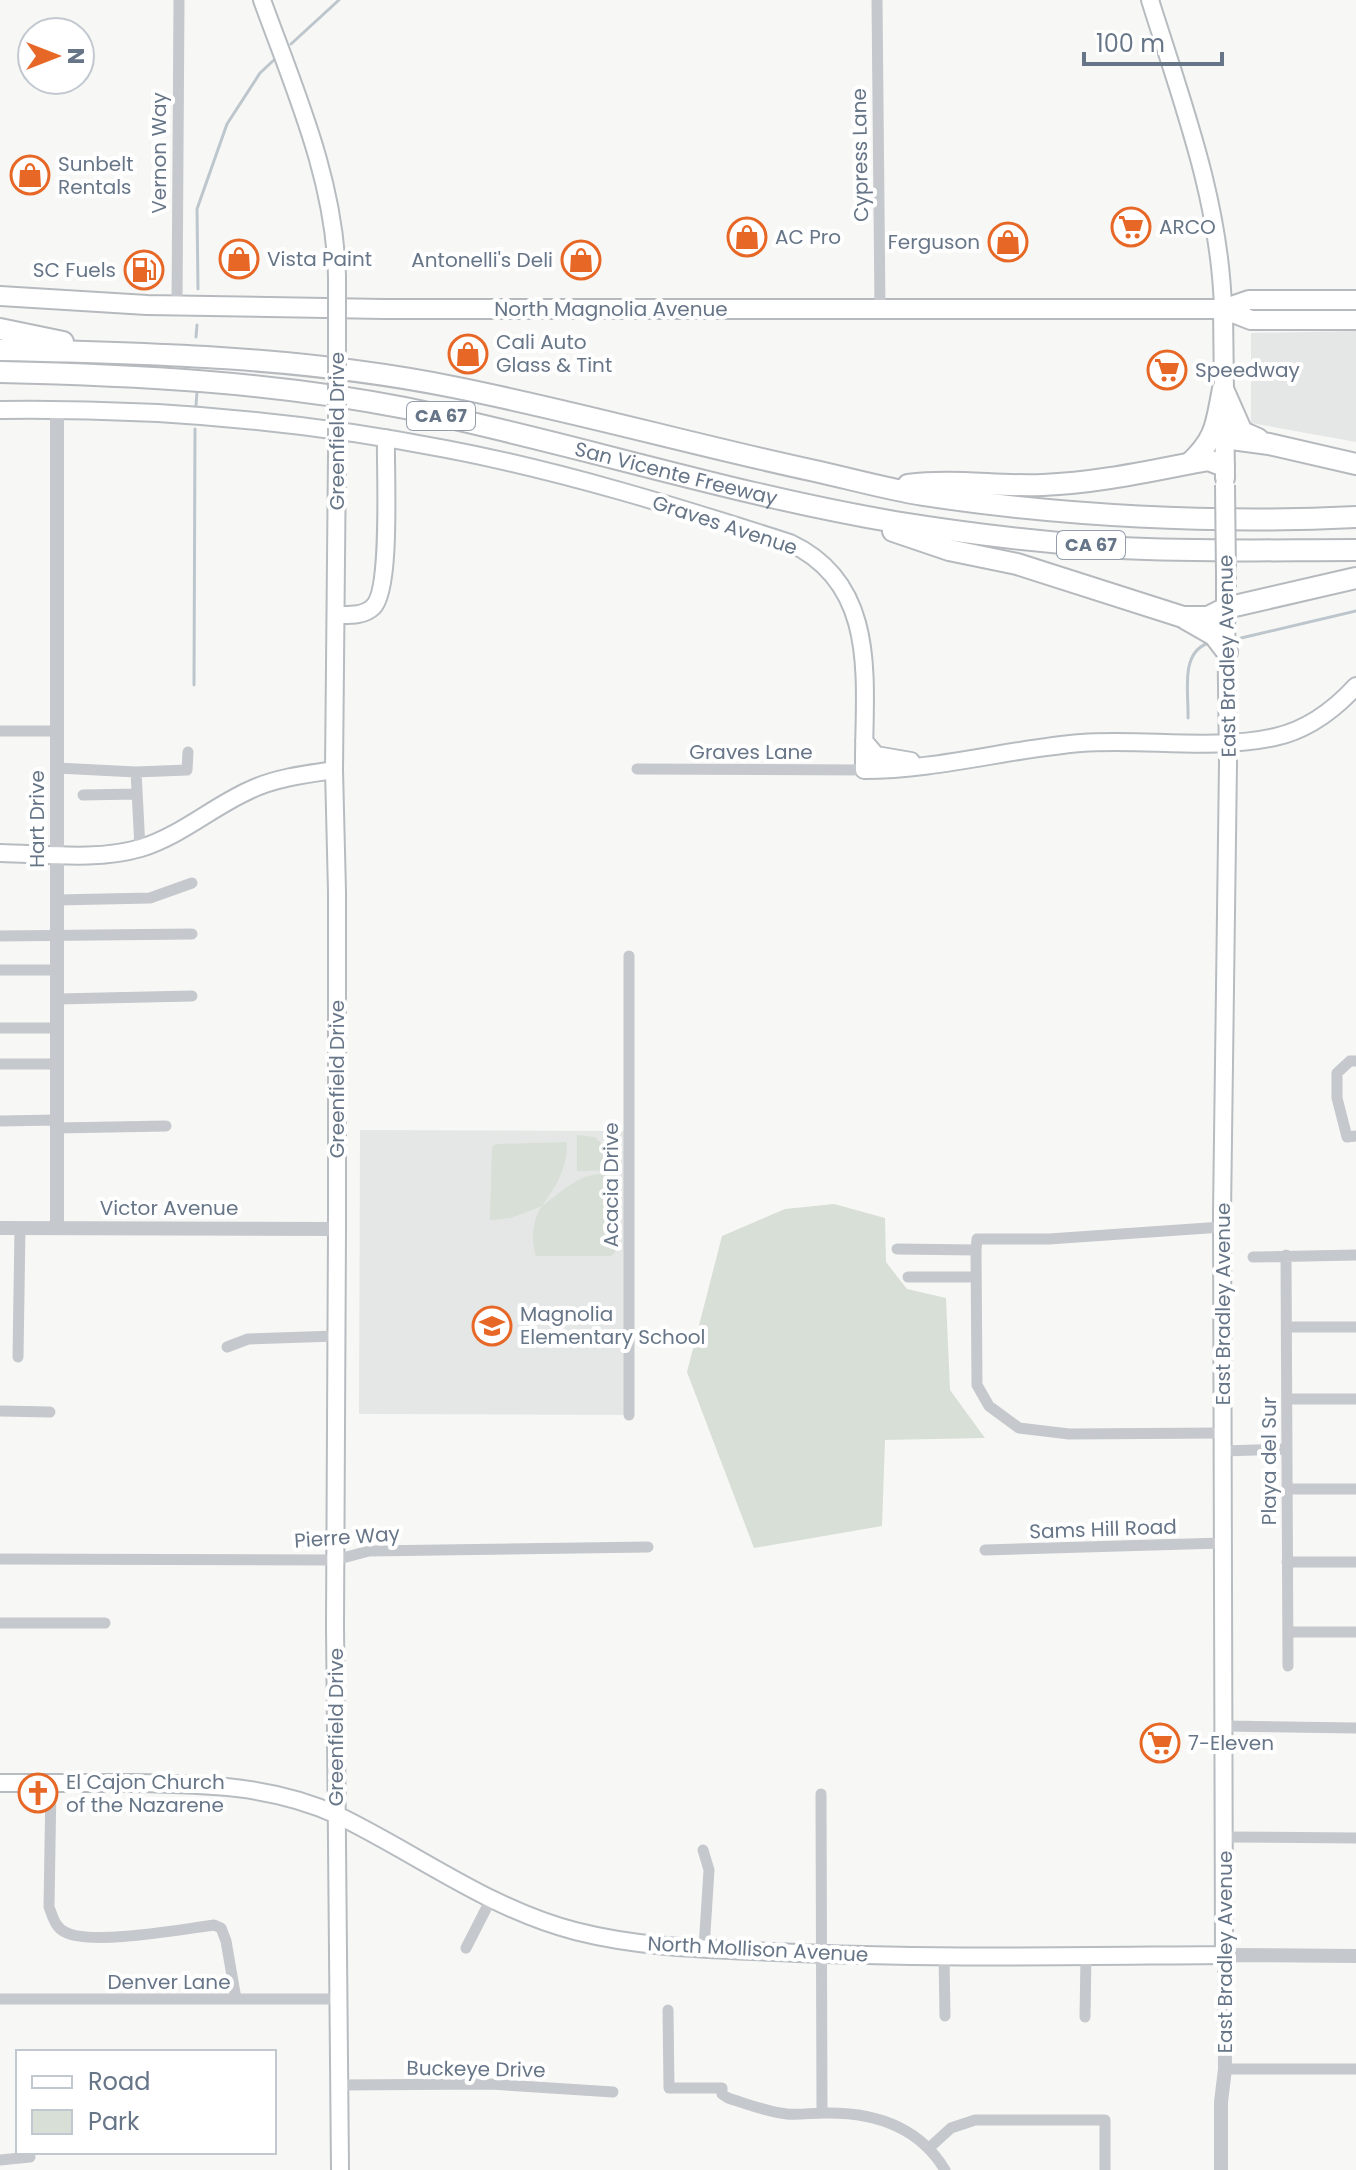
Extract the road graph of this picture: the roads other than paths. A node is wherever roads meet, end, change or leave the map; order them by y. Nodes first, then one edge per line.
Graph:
1 (179, 0) edge
2 (262, 0) edge
3 (877, 0) edge
4 (1150, 0) edge
5 (0, 296) edge
6 (1356, 300) edge
7 (177, 306) junction
8 (880, 309) junction
9 (1223, 309) junction
10 (1356, 320) edge
11 (0, 329) edge
12 (0, 350) edge
13 (110, 352) junction
14 (0, 375) edge
15 (1223, 389) junction
16 (57, 409) junction
17 (0, 410) edge
18 (386, 438) junction
19 (1224, 438) junction
20 (1269, 444) junction
21 (1190, 463) junction
22 (1356, 464) edge
23 (1225, 476) junction
24 (890, 488) junction
25 (829, 508) junction
26 (1356, 517) edge
27 (1356, 550) edge
28 (1356, 578) edge
29 (1226, 608) junction
30 (337, 615) junction
31 (1183, 617) junction
32 (1227, 652) junction
33 (1356, 686) edge
34 (0, 731) edge
35 (57, 731) junction
36 (864, 741) junction
37 (1228, 742) junction
38 (188, 752) dead end
39 (57, 768) junction
40 (922, 768) junction
41 (637, 769) dead end
42 (334, 770) junction
43 (864, 770) junction
44 (136, 772) junction
45 (136, 794) junction
46 (83, 795) dead end
47 (140, 848) junction
48 (0, 853) edge
49 (57, 855) junction
50 (192, 883) dead end
51 (57, 900) junction
52 (192, 934) dead end
53 (0, 936) edge
54 (57, 936) junction
55 (629, 956) dead end
56 (0, 970) edge
57 (57, 970) junction
58 (192, 996) dead end
59 (57, 999) junction
60 (0, 1028) edge
61 (57, 1028) junction
62 (1356, 1061) edge
63 (0, 1064) edge
64 (57, 1064) junction
65 (0, 1121) edge
66 (57, 1124) junction
67 (166, 1126) dead end
68 (1352, 1137) edge
69 (1222, 1227) junction
70 (0, 1228) edge
71 (20, 1228) junction
72 (57, 1228) junction
73 (337, 1229) junction
74 (897, 1249) dead end
75 (976, 1250) junction
76 (1286, 1255) junction
77 (1356, 1255) edge
78 (1253, 1257) dead end
79 (908, 1277) dead end
80 (976, 1277) junction
81 (1287, 1327) junction
82 (1356, 1327) edge
83 (336, 1336) junction
84 (227, 1347) dead end
85 (18, 1357) dead end
86 (1287, 1399) junction
87 (1356, 1399) edge
88 (0, 1411) edge
89 (50, 1412) dead end
90 (629, 1415) dead end
91 (1222, 1442) junction
92 (1287, 1449) junction
93 (1287, 1489) junction
94 (1356, 1489) edge
95 (1222, 1543) junction
96 (648, 1547) dead end
97 (985, 1550) dead end
98 (0, 1559) edge
99 (335, 1560) junction
100 (1287, 1562) junction
101 (1356, 1562) edge
102 (0, 1623) edge
103 (105, 1623) dead end
104 (1288, 1632) junction
105 (1356, 1632) edge
106 (1288, 1666) dead end
107 (1225, 1726) junction
108 (1356, 1728) edge
109 (0, 1783) edge
110 (51, 1783) junction
111 (821, 1794) dead end
112 (336, 1814) junction
113 (1226, 1837) junction
114 (1356, 1838) edge
115 (703, 1850) dead end
116 (491, 1899) junction
117 (466, 1948) dead end
118 (704, 1948) junction
119 (822, 1954) junction
120 (1224, 1955) junction
121 (1086, 1956) junction
122 (1356, 1956) edge
123 (944, 1957) junction
124 (0, 1999) edge
125 (236, 1999) junction
126 (338, 1999) junction
127 (668, 2010) dead end
128 (945, 2016) dead end
129 (1085, 2017) dead end
130 (1225, 2069) junction
131 (1356, 2069) edge
132 (339, 2085) junction
133 (613, 2092) dead end
134 (822, 2113) junction
135 (929, 2148) junction
136 (30, 2157) dead end
137 (5, 2163) edge
138 (340, 2170) edge
139 (945, 2170) edge
140 (1105, 2170) edge
141 (1221, 2170) edge

1 - 7 street, Vernon Way
2 - 30 main road, Greenfield Drive, bridge
3 - 8 street, Cypress Lane
4 - 9 main road
5 - 7 main road, North Magnolia Avenue
6 - 9 main road, North Magnolia Avenue
7 - 8 main road, North Magnolia Avenue
8 - 9 main road, North Magnolia Avenue
9 - 10 main road, North Magnolia Avenue
9 - 15 main road, East Bradley Avenue
11 - 13 highway
12 - 13 highway, San Vicente Freeway / CA 67
13 - 24 highway, San Vicente Freeway / CA 67
14 - 25 highway, San Vicente Freeway / CA 67
15 - 19 main road, East Bradley Avenue
15 - 20 highway
15 - 21 highway
16 - 17 main road, Graves Avenue
16 - 18 main road, Graves Avenue
16 - 35 street, Hart Drive
18 - 30 main road
18 - 36 main road, Graves Avenue
19 - 20 highway
19 - 23 main road, East Bradley Avenue
20 - 22 highway
21 - 23 highway
21 - 24 highway
23 - 29 main road, East Bradley Avenue, bridge
24 - 26 highway, San Vicente Freeway / CA 67
25 - 27 highway, San Vicente Freeway / CA 67
25 - 31 highway
28 - 29 highway
29 - 31 highway
29 - 32 main road, East Bradley Avenue
30 - 42 main road, Greenfield Drive
31 - 32 highway
32 - 37 main road, East Bradley Avenue
33 - 37 main road
34 - 35 street
35 - 39 street, Hart Drive
36 - 40 main road
36 - 43 main road, Graves Avenue
37 - 40 main road
37 - 69 main road, East Bradley Avenue
38 - 44 street
39 - 44 street
39 - 49 street, Hart Drive
40 - 43 main road
41 - 43 street, Graves Lane
42 - 47 main road
42 - 73 main road, Greenfield Drive
44 - 45 street
45 - 46 street
45 - 47 street
47 - 49 main road
48 - 49 main road
49 - 51 street, Hart Drive
50 - 51 street
51 - 54 street, Hart Drive
52 - 54 street
53 - 54 street
54 - 57 street, Hart Drive
55 - 90 street, Acacia Drive
56 - 57 street
57 - 59 street, Hart Drive
58 - 59 street
59 - 61 street, Hart Drive
60 - 61 street
61 - 64 street, Hart Drive
62 - 68 street
63 - 64 street
64 - 66 street, Hart Drive
65 - 66 street
66 - 67 street
66 - 72 street, Hart Drive
69 - 75 street
69 - 91 main road, East Bradley Avenue
70 - 71 street, Victor Avenue
71 - 72 street, Victor Avenue
71 - 85 street
72 - 73 street, Victor Avenue
73 - 83 main road, Greenfield Drive
74 - 75 street
75 - 80 street
76 - 77 street
76 - 78 street
76 - 81 street, Playa del Sur
79 - 80 street
80 - 91 street
81 - 82 street
81 - 86 street, Playa del Sur
83 - 84 street
83 - 99 main road, Greenfield Drive
86 - 87 street
86 - 92 street, Playa del Sur
88 - 89 street
91 - 92 street
91 - 95 main road, East Bradley Avenue
92 - 93 street, Playa del Sur
93 - 94 street
93 - 100 street, Playa del Sur
95 - 97 street, Sams Hill Road
95 - 107 main road, East Bradley Avenue
96 - 99 street, Pierre Way
98 - 99 street, Pierre Way
99 - 112 main road, Greenfield Drive
100 - 101 street
100 - 104 street, Playa del Sur
102 - 103 street
104 - 105 street
104 - 106 street, Playa del Sur
107 - 108 street
107 - 113 main road, East Bradley Avenue
109 - 110 main road, North Mollison Avenue
110 - 112 main road, North Mollison Avenue
110 - 125 street
111 - 119 street
112 - 116 main road, North Mollison Avenue
112 - 126 main road, Greenfield Drive
113 - 114 street
113 - 120 main road, East Bradley Avenue
115 - 118 street
116 - 117 street
116 - 118 main road, North Mollison Avenue
118 - 119 main road, North Mollison Avenue
119 - 123 main road, North Mollison Avenue
119 - 134 street
120 - 121 main road, North Mollison Avenue
120 - 122 street, North Mollison Avenue
120 - 130 street, East Bradley Avenue
121 - 123 main road, North Mollison Avenue
121 - 129 street
123 - 128 street
124 - 125 street, Denver Lane
125 - 126 street, Denver Lane
126 - 132 main road, Greenfield Drive
127 - 134 street
130 - 131 street
130 - 141 street, East Bradley Avenue
132 - 133 street, Buckeye Drive
132 - 138 main road, Greenfield Drive
134 - 135 street
135 - 139 street
135 - 140 street
136 - 137 street

